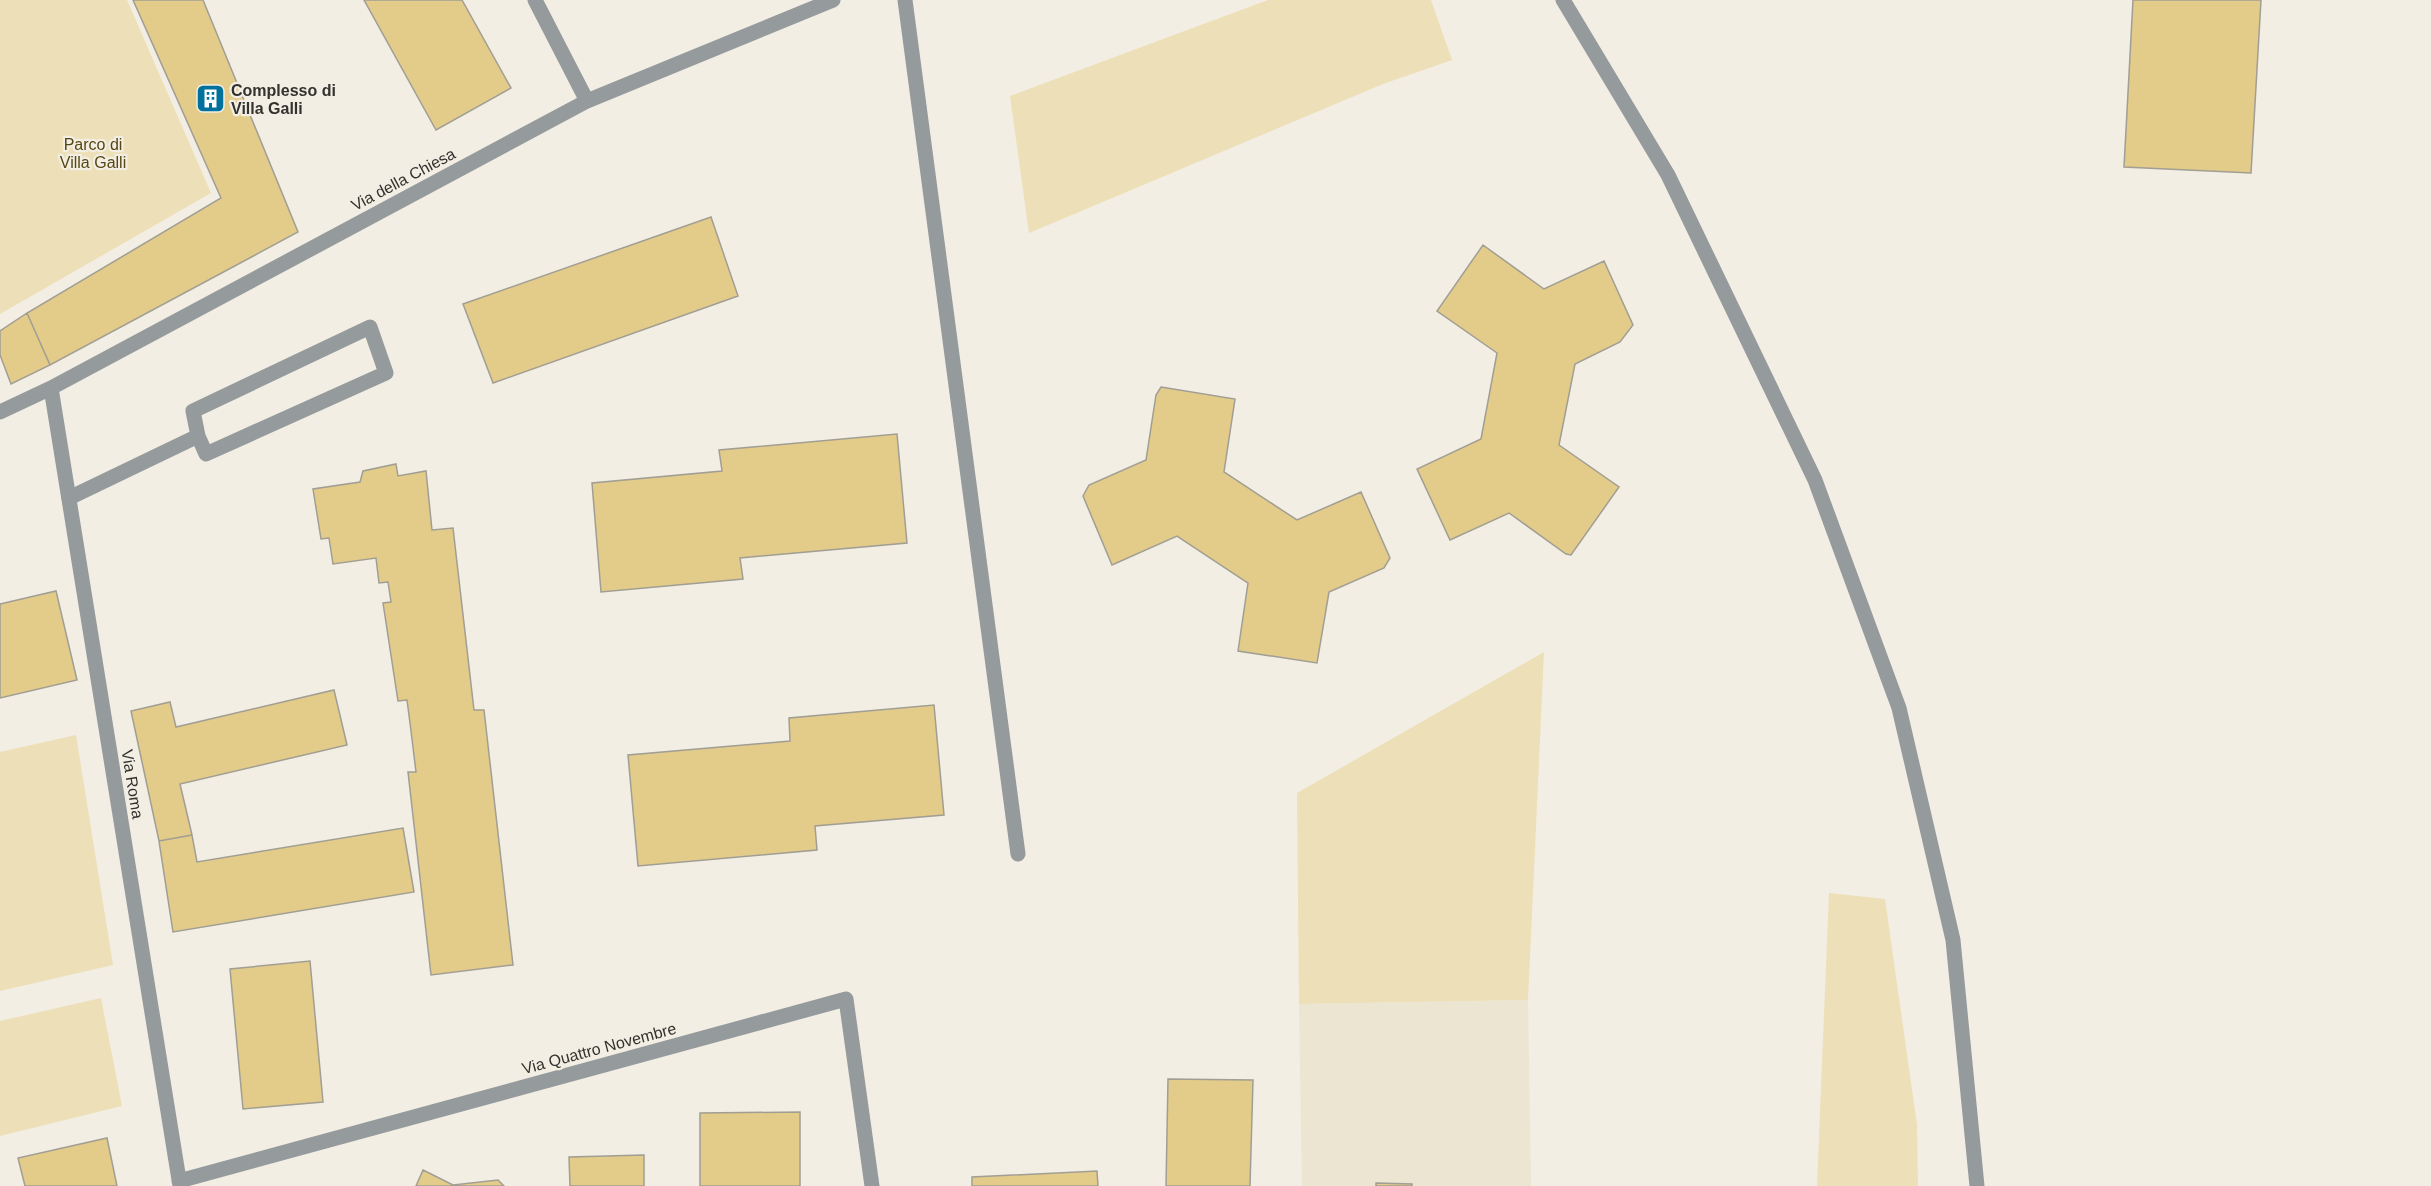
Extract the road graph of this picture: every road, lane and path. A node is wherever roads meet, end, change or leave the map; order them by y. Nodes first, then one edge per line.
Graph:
1 (535, 0) edge
2 (832, 0) edge
3 (905, 0) edge
4 (1563, 0) edge
5 (587, 101) junction
6 (51, 388) junction
7 (0, 412) edge
8 (198, 436) junction
9 (69, 498) junction
10 (1018, 854) dead end
11 (179, 1184) edge
12 (872, 1186) edge
13 (1977, 1186) edge

1 - 5 street
2 - 5 street, Via della Chiesa
3 - 10 street
4 - 13 street
5 - 6 street, Via della Chiesa
6 - 7 street, Via della Chiesa
6 - 9 street, Via Roma
8 - 8 street
8 - 9 street
9 - 11 street, Via Roma
11 - 12 street, Via Quattro Novembre

